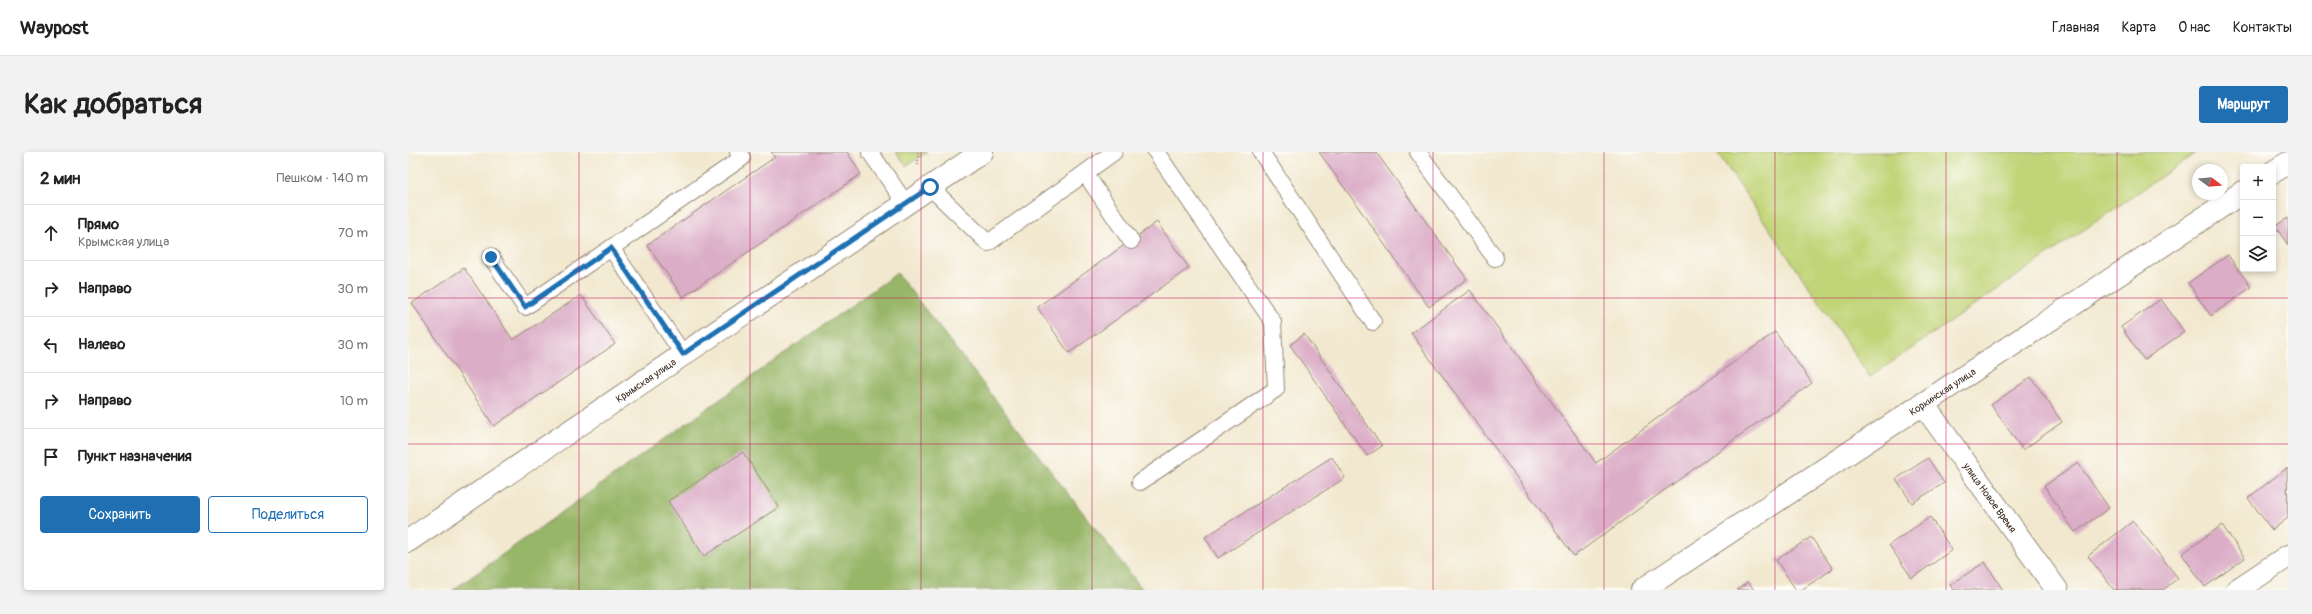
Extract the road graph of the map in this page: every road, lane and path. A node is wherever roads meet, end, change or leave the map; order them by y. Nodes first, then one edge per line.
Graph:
1 (738, 152) edge
2 (870, 152) edge
3 (982, 152) edge
4 (1114, 152) edge
5 (1156, 152) edge
6 (1261, 152) edge
7 (1418, 152) edge
8 (2288, 163) edge
9 (2276, 170) edge
10 (1085, 173) junction
11 (930, 187) junction
12 (2240, 194) edge
13 (906, 204) junction
14 (1132, 241) dead end
15 (611, 248) junction
16 (491, 257) dead end
17 (1495, 258) dead end
18 (1373, 322) dead end
19 (683, 354) junction
20 (1923, 404) junction
21 (1140, 482) dead end
22 (408, 541) edge
23 (2288, 556) edge
24 (1642, 590) edge
25 (2057, 590) edge
26 (2237, 590) edge

1 - 15 lane
2 - 13 lane
3 - 11 street, Крымская улица
4 - 10 lane
5 - 21 lane
6 - 18 lane
7 - 17 lane
8 - 9 street
10 - 11 lane
10 - 14 lane
11 - 13 street, Крымская улица
12 - 20 street, Коркинская улица
13 - 19 street, Крымская улица
15 - 16 lane
15 - 19 lane
19 - 22 street, Крымская улица
20 - 24 street, Коркинская улица
20 - 25 street, улица Новое Время
23 - 26 street

